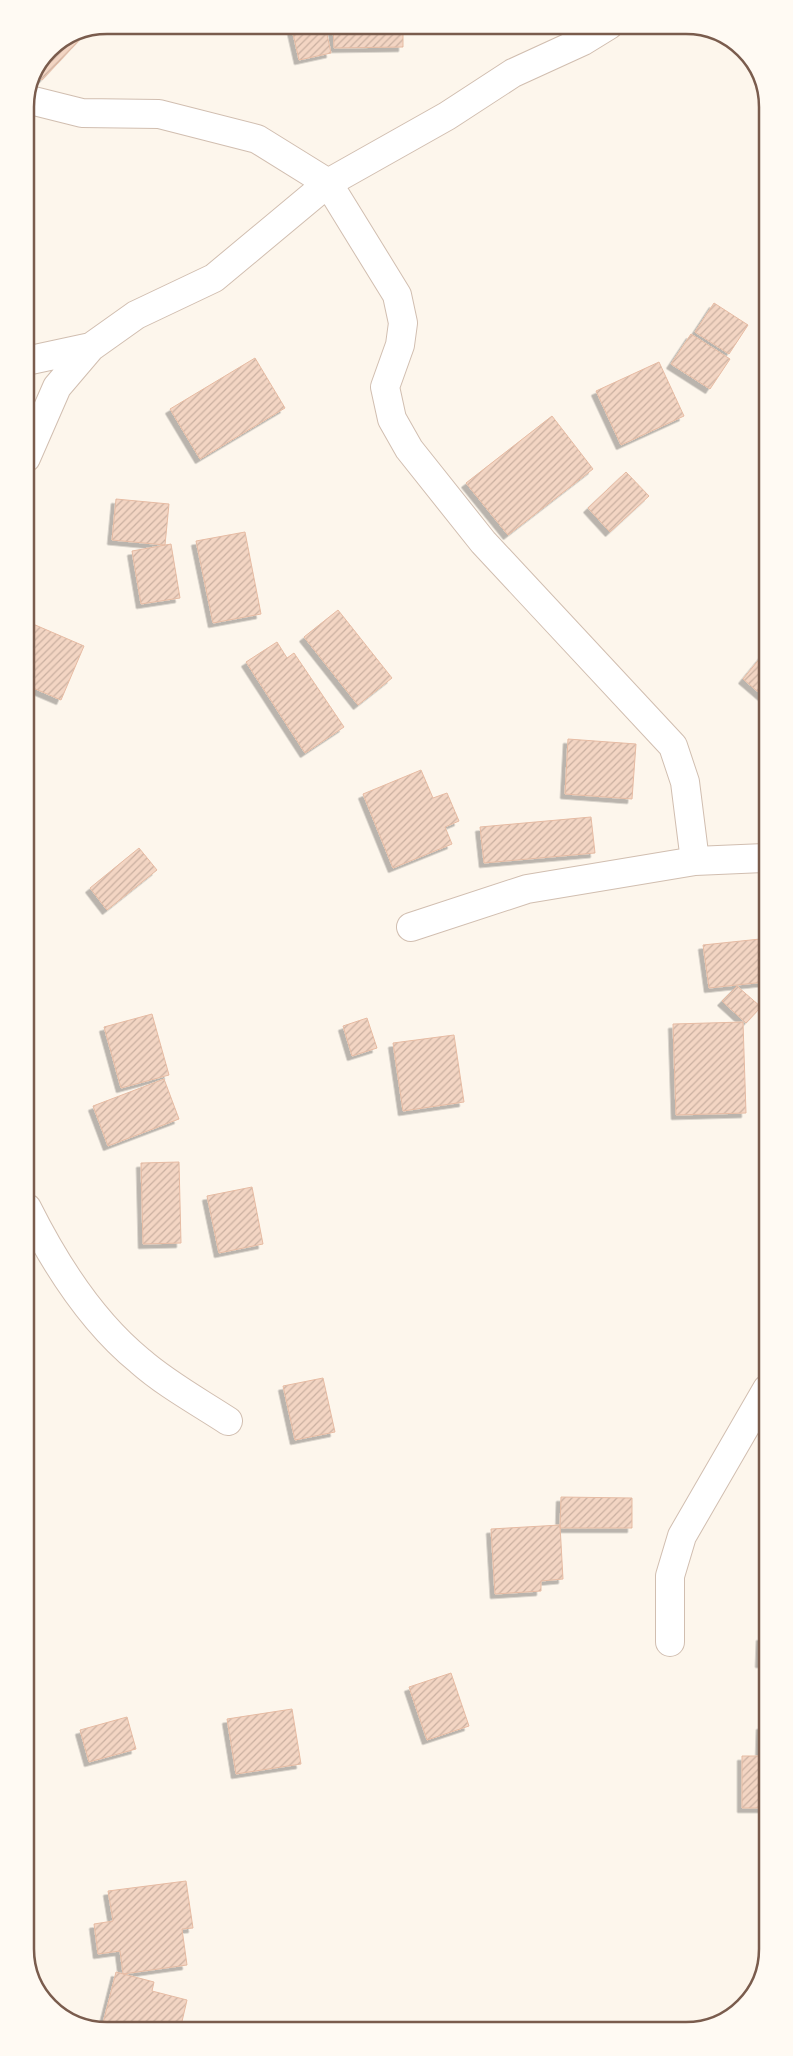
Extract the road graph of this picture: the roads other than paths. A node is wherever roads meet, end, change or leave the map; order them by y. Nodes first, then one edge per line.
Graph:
1 (594, 34) edge
2 (34, 101) edge
3 (328, 183) junction
4 (91, 347) junction
5 (34, 360) edge
6 (34, 440) edge
7 (759, 858) edge
8 (695, 862) junction
9 (411, 927) dead end
10 (34, 1222) edge
11 (759, 1403) edge
12 (228, 1421) dead end
13 (670, 1642) dead end

1 - 3 street
2 - 3 street
3 - 4 street
3 - 8 street
4 - 5 street
4 - 6 street
7 - 8 street
8 - 9 street
10 - 12 street
11 - 13 street

